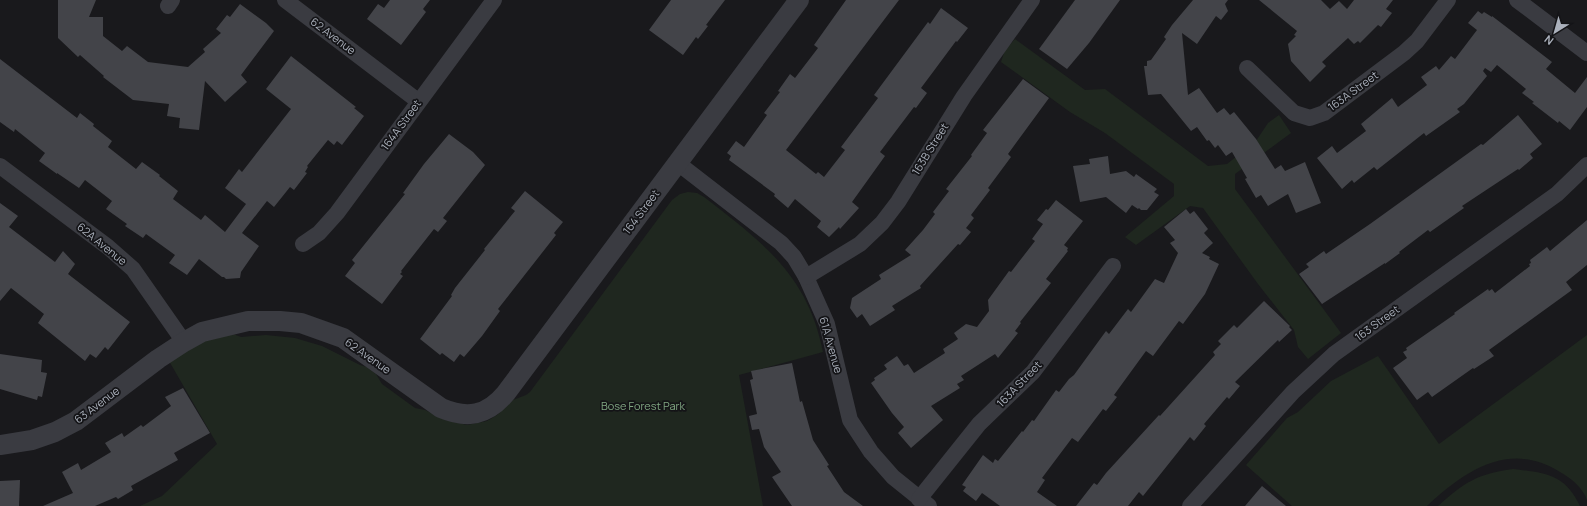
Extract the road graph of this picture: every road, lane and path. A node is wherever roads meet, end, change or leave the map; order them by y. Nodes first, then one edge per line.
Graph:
1 (285, 0) edge
2 (494, 0) edge
3 (798, 0) edge
4 (1032, 0) edge
5 (1448, 0) edge
6 (1517, 0) edge
7 (1587, 53) edge
8 (1247, 68) dead end
9 (418, 101) junction
10 (679, 164) junction
11 (1587, 165) edge
12 (0, 166) edge
13 (303, 244) dead end
14 (1113, 266) dead end
15 (806, 277) junction
16 (184, 342) junction
17 (474, 414) joint
18 (0, 446) edge
19 (924, 502) edge
20 (1190, 506) edge

1 - 9 street, 62 Avenue
2 - 9 street, 164A Street
3 - 10 street, 164 Street
4 - 15 street, 163B Street
5 - 8 street, 163A Street
6 - 7 street
9 - 13 street, 164A Street
10 - 15 street, 61A Avenue
10 - 17 street, 164 Street
11 - 20 street, 163 Street
12 - 16 street, 62A Avenue
14 - 19 street, 163A Street
15 - 19 street, 61A Avenue
16 - 17 street, 62 Avenue
16 - 18 street, 63 Avenue

